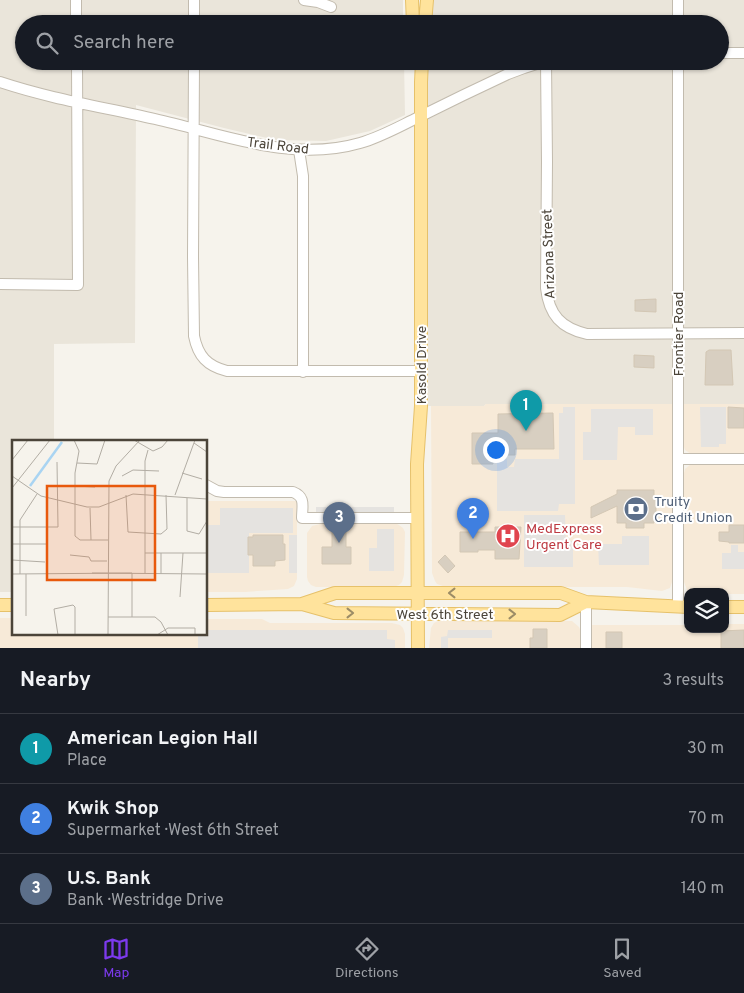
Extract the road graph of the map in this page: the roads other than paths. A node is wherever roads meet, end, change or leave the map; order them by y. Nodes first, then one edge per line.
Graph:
1 (76, 0) edge
2 (194, 0) edge
3 (304, 0) edge
4 (412, 0) edge
5 (427, 0) edge
6 (678, 0) edge
7 (331, 7) dead end
8 (76, 15) edge
9 (194, 15) edge
10 (413, 15) edge
11 (426, 15) edge
12 (678, 15) edge
13 (729, 53) edge
14 (744, 53) edge
15 (77, 70) edge
16 (194, 70) edge
17 (419, 70) edge
18 (422, 70) edge
19 (519, 70) edge
20 (546, 70) edge
21 (678, 70) edge
22 (0, 82) edge
23 (421, 82) junction
24 (78, 103) junction
25 (421, 116) junction
26 (194, 128) junction
27 (300, 150) junction
28 (0, 284) edge
29 (744, 333) edge
30 (678, 334) junction
31 (421, 371) junction
32 (303, 372) junction
33 (678, 459) junction
34 (744, 459) edge
35 (208, 486) edge
36 (418, 518) junction
37 (418, 593) junction
38 (586, 602) junction
39 (302, 604) junction
40 (208, 605) edge
41 (683, 607) edge
42 (729, 607) edge
43 (744, 607) edge
44 (418, 614) junction
45 (418, 648) edge
46 (586, 648) edge

1 - 8 street
2 - 9 street
3 - 7 street
4 - 10 main road
5 - 11 main road
6 - 12 street
13 - 14 street
15 - 24 street
16 - 26 street
17 - 23 main road, Kasold Drive
18 - 23 main road, Kasold Drive
19 - 25 street, Trail Road
20 - 30 street, Arizona Street
21 - 30 street, Frontier Road
22 - 24 street, Trail Road
23 - 25 main road, Kasold Drive
24 - 26 street, Trail Road
24 - 28 street
25 - 27 street, Trail Road
25 - 31 main road, Kasold Drive
26 - 27 street, Trail Road
26 - 32 street
27 - 32 street
29 - 30 street, Arizona Street
30 - 33 street, Frontier Road
31 - 32 street
31 - 36 main road, Kasold Drive
33 - 34 street
33 - 41 street, Frontier Road
35 - 36 street
36 - 37 main road, Kasold Drive
38 -> 37 main road, West 6th Street
37 - 39 main road, West 6th Street
37 - 44 main road, Kasold Drive
38 - 41 main road, West 6th Street
44 -> 38 main road, West 6th Street
38 - 46 street
39 - 40 main road, West 6th Street
39 -> 44 main road, West 6th Street
42 - 43 main road
44 - 45 main road, Kasold Drive

